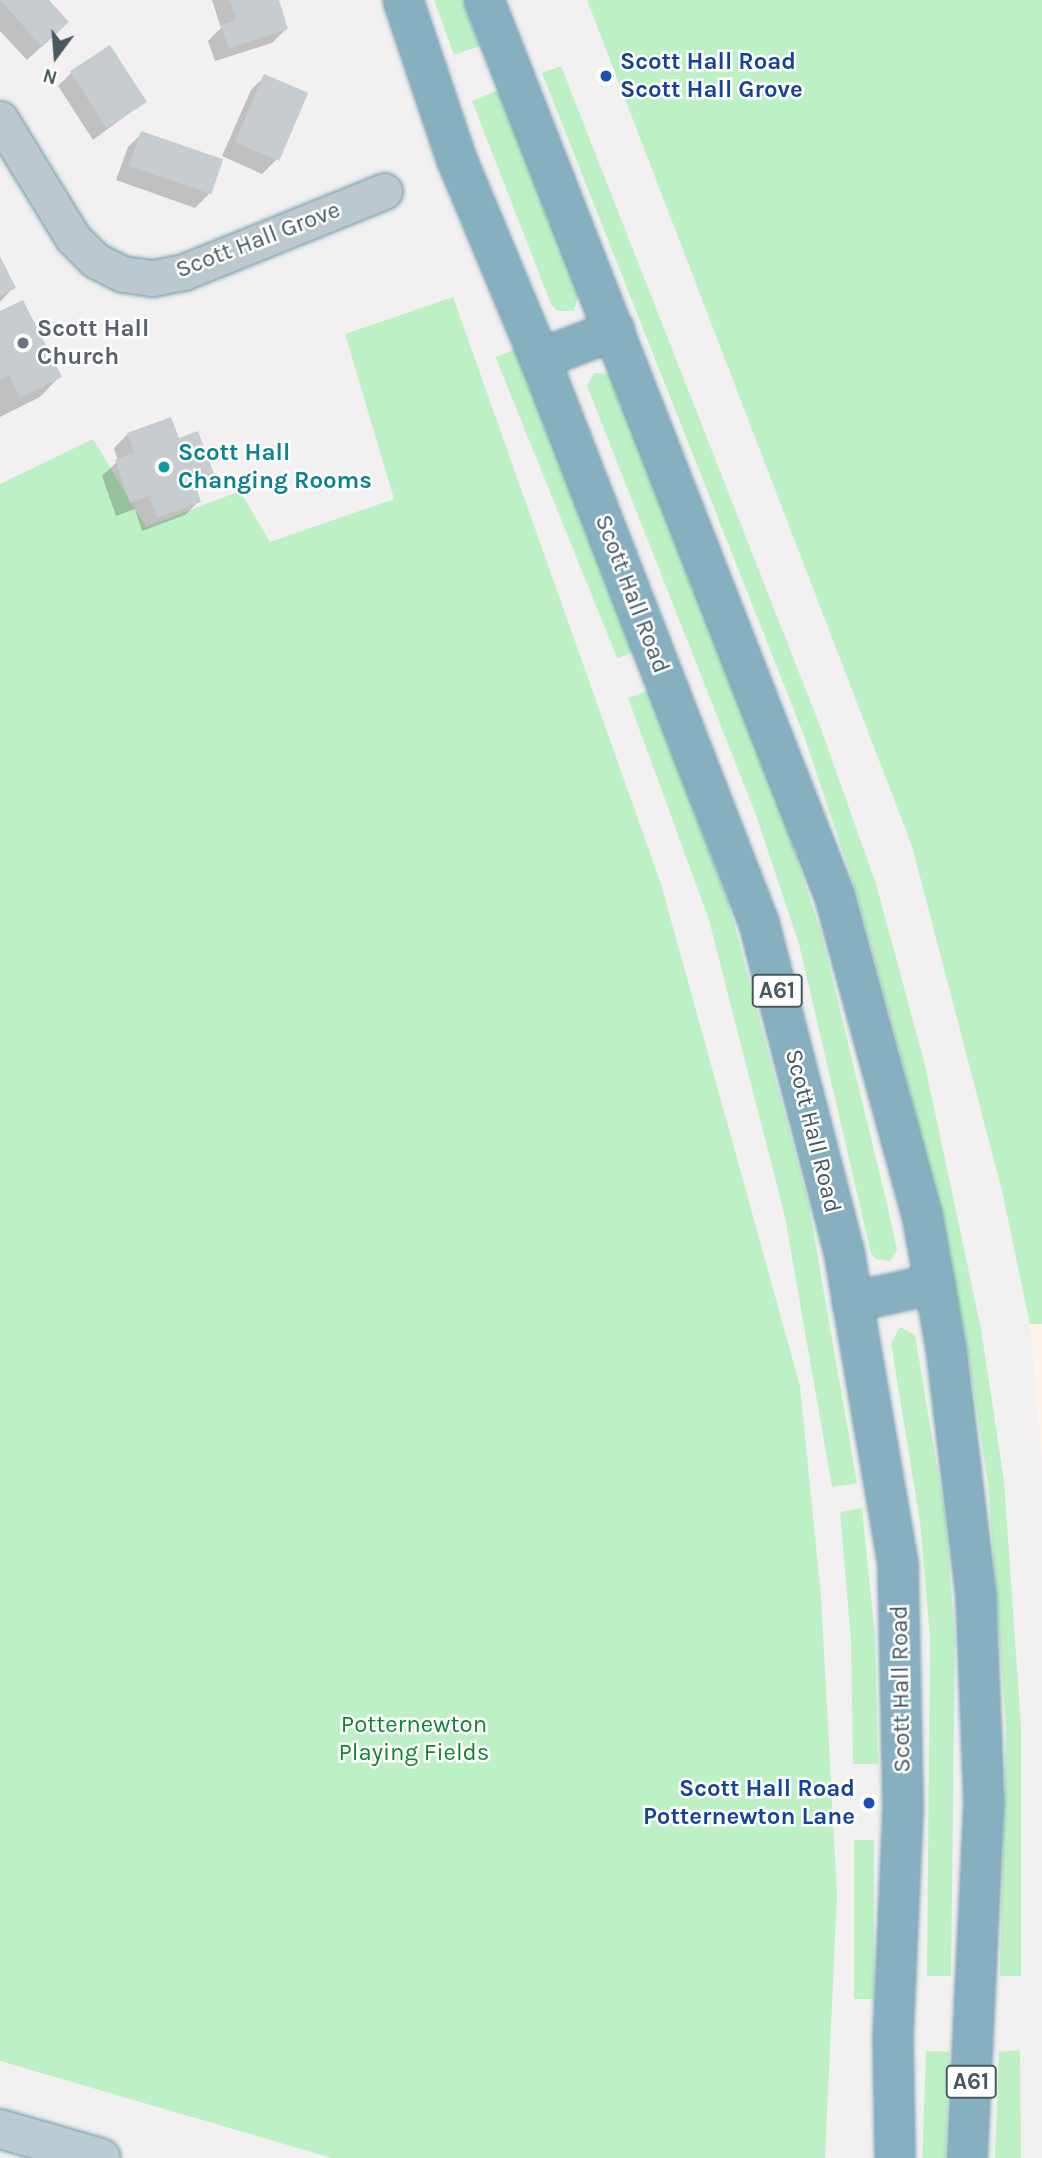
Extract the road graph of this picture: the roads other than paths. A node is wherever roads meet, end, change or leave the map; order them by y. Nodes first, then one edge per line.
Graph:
1 (403, 0) edge
2 (484, 0) edge
3 (0, 119) edge
4 (384, 191) dead end
5 (615, 330) junction
6 (540, 359) junction
7 (935, 1284) junction
8 (852, 1302) junction
9 (22, 2142) edge
10 (102, 2158) edge
11 (895, 2158) edge
12 (967, 2158) edge

1 - 6 highway, Scott Hall Road / A61
2 - 5 highway, A61
3 - 4 street, Scott Hall Grove
5 - 6 highway
5 - 7 highway, A61
6 - 8 highway, Scott Hall Road / A61
7 - 8 highway
7 - 12 highway, A61
8 - 11 highway, Scott Hall Road / A61
9 - 10 main road

